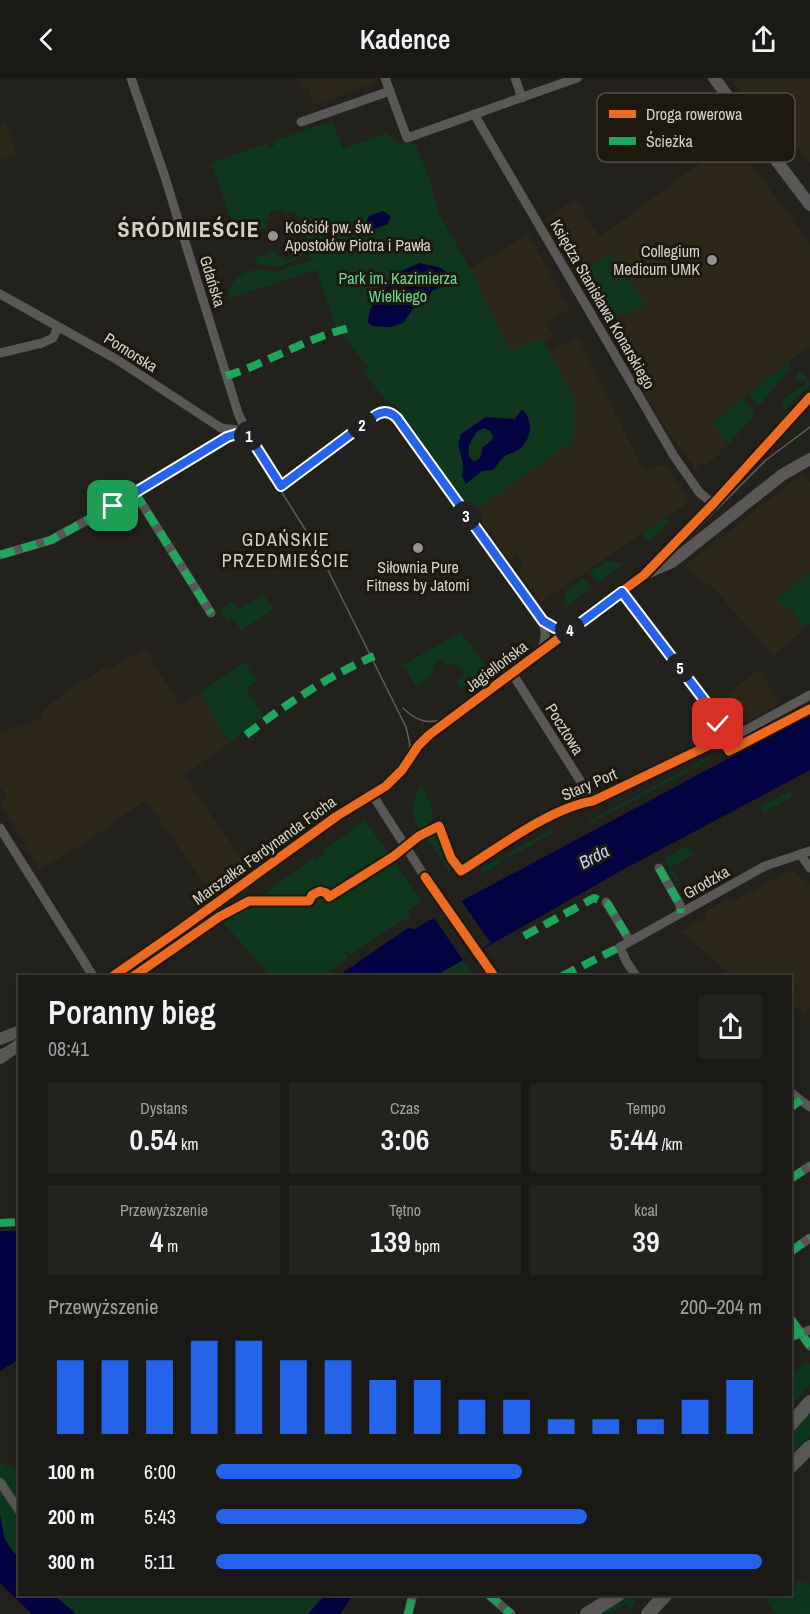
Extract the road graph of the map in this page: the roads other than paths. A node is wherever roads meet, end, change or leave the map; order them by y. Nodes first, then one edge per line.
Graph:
1 (131, 78) edge
2 (385, 78) edge
3 (515, 78) edge
4 (577, 78) edge
5 (714, 78) edge
6 (390, 91) junction
7 (725, 93) edge
8 (522, 98) junction
9 (474, 114) junction
10 (301, 122) dead end
11 (777, 162) edge
12 (810, 205) edge
13 (0, 294) edge
14 (58, 327) junction
15 (0, 353) edge
16 (810, 397) edge
17 (246, 431) junction
18 (810, 459) edge
19 (135, 493) junction
20 (713, 504) junction
21 (0, 555) edge
22 (644, 575) junction
23 (622, 592) junction
24 (212, 612) dead end
25 (543, 621) junction
26 (571, 630) junction
27 (541, 652) junction
28 (512, 673) junction
29 (810, 695) edge
30 (424, 739) joint
31 (722, 739) junction
32 (372, 794) junction
33 (593, 801) junction
34 (0, 828) edge
35 (501, 844) dead end
36 (810, 851) edge
37 (800, 854) junction
38 (659, 868) dead end
39 (810, 868) edge
40 (425, 877) dead end
41 (606, 902) dead end
42 (681, 914) junction
43 (630, 941) junction
44 (92, 975) edge
45 (114, 975) edge
46 (635, 975) edge
47 (18, 1032) edge
48 (0, 1039) edge
49 (18, 1045) edge
50 (0, 1058) edge
51 (792, 1093) edge
52 (810, 1094) edge
53 (801, 1100) junction
54 (810, 1107) edge
55 (810, 1166) edge
56 (792, 1178) edge
57 (810, 1238) edge
58 (792, 1251) edge
59 (792, 1320) edge
60 (806, 1332) edge
61 (810, 1346) edge
62 (810, 1402) edge
63 (792, 1423) edge
64 (810, 1447) edge
65 (792, 1465) edge
66 (0, 1482) edge
67 (18, 1509) edge
68 (412, 1596) edge
69 (490, 1596) edge
70 (616, 1596) edge
71 (664, 1596) edge
72 (408, 1614) edge
73 (511, 1614) edge
74 (587, 1614) edge
75 (648, 1614) edge

1 - 17 street, Gdańska
2 - 6 street
3 - 8 street
4 - 8 street
5 - 7 street
6 - 9 street
6 - 10 street
8 - 9 street
9 - 20 street, Księdza Stanisława Konarskiego
11 - 12 street
13 - 14 street, Pomorska
14 - 15 street
14 - 17 street, Pomorska
16 - 20 street, Jagiellońska
17 - 19 street
17 - 25 street, Gdańska
18 - 22 street, Jagiellońska
19 - 21 street
19 - 24 street
20 - 22 street, Jagiellońska
22 - 23 street, Jagiellońska
23 - 26 street, Jagiellońska
23 - 31 street
25 - 26 street
25 - 27 street
26 - 27 street, Jagiellońska
27 - 28 street, Jagiellońska
28 - 30 street, Jagiellońska
28 - 33 street, Pocztowa
29 - 31 street, Stary Port
30 - 32 street, Marszałka Ferdynanda Focha
31 - 33 street, Stary Port
32 - 40 street
32 - 45 street, Marszałka Ferdynanda Focha
33 - 35 street, Stary Port
34 - 44 street
36 - 37 street, Grodzka
37 - 39 street
37 - 42 street, Grodzka
38 - 42 street
41 - 43 street
42 - 43 street, Grodzka
43 - 46 street, Grodzka
47 - 48 street
49 - 50 street
51 - 53 street
52 - 53 street
53 - 54 street
55 - 56 street
57 - 58 street
59 - 60 street
60 - 61 street
62 - 63 main road
64 - 65 main road
66 - 67 street
68 - 72 street
69 - 73 street
70 - 74 main road
71 - 75 main road

